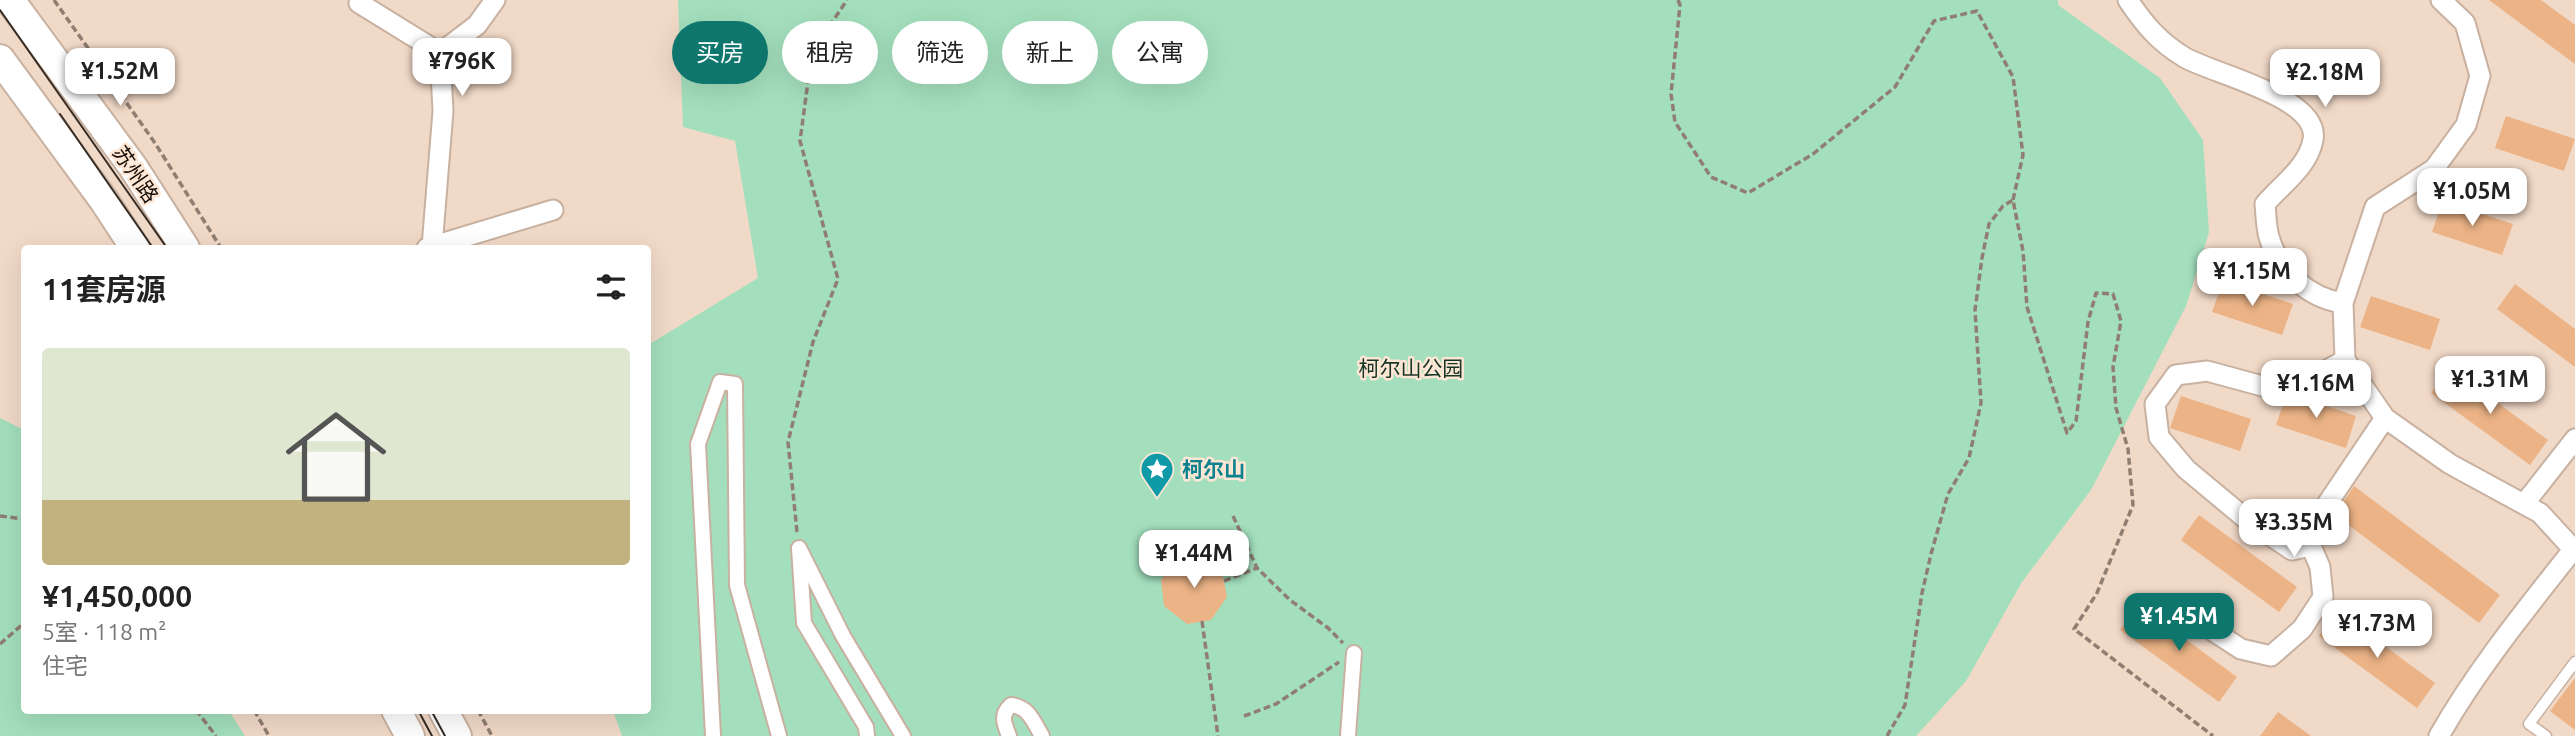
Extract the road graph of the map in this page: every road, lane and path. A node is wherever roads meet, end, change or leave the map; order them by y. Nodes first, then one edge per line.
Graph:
1 (10, 0) edge
2 (54, 0) edge
3 (495, 0) edge
4 (847, 0) edge
5 (1678, 0) edge
6 (2128, 0) edge
7 (2441, 0) edge
8 (360, 1) edge
9 (440, 53) junction
10 (0, 59) edge
11 (2013, 200) junction
12 (553, 210) dead end
13 (133, 245) edge
14 (182, 245) edge
15 (220, 245) edge
16 (430, 245) edge
17 (440, 245) edge
18 (2343, 303) junction
19 (2345, 360) junction
20 (2385, 418) junction
21 (2575, 439) edge
22 (2524, 505) junction
23 (0, 516) edge
24 (1233, 516) dead end
25 (21, 519) edge
26 (2311, 546) junction
27 (799, 548) junction
28 (2574, 548) edge
29 (1257, 568) junction
30 (1224, 581) dead end
31 (2181, 610) dead end
32 (1202, 621) dead end
33 (21, 626) edge
34 (0, 644) edge
35 (1354, 653) junction
36 (2575, 662) edge
37 (200, 714) edge
38 (256, 714) edge
39 (398, 714) edge
40 (445, 714) edge
41 (480, 714) edge
42 (1244, 716) dead end
43 (216, 736) edge
44 (269, 736) edge
45 (410, 736) edge
46 (457, 736) edge
47 (492, 736) edge
48 (713, 736) edge
49 (779, 736) edge
50 (867, 736) edge
51 (903, 736) edge
52 (1009, 736) edge
53 (1042, 736) edge
54 (1218, 736) edge
55 (1348, 736) edge
56 (1887, 736) edge
57 (2213, 736) edge
58 (2439, 736) edge
59 (2546, 736) edge

1 - 14 main road, 苏州路
2 - 15 path
3 - 9 street
4 - 27 path
5 - 11 path
6 - 18 street
7 - 18 street
8 - 9 street
9 - 16 street
10 - 13 main road, 苏州路
11 - 56 path
11 - 57 path
12 - 17 street
18 - 19 street
19 - 20 street
19 - 26 street
20 - 22 street
20 - 26 street
21 - 22 street
22 - 28 street
23 - 25 path
24 - 29 path
26 - 31 street
27 - 50 street
27 - 51 street
28 - 58 street
29 - 30 path
29 - 35 path
32 - 54 path
33 - 34 path
35 - 42 path
35 - 55 street
36 - 59 lane
37 - 43 path
38 - 44 path
39 - 45 main road
40 - 46 main road
41 - 47 path
48 - 49 street
52 - 53 street

